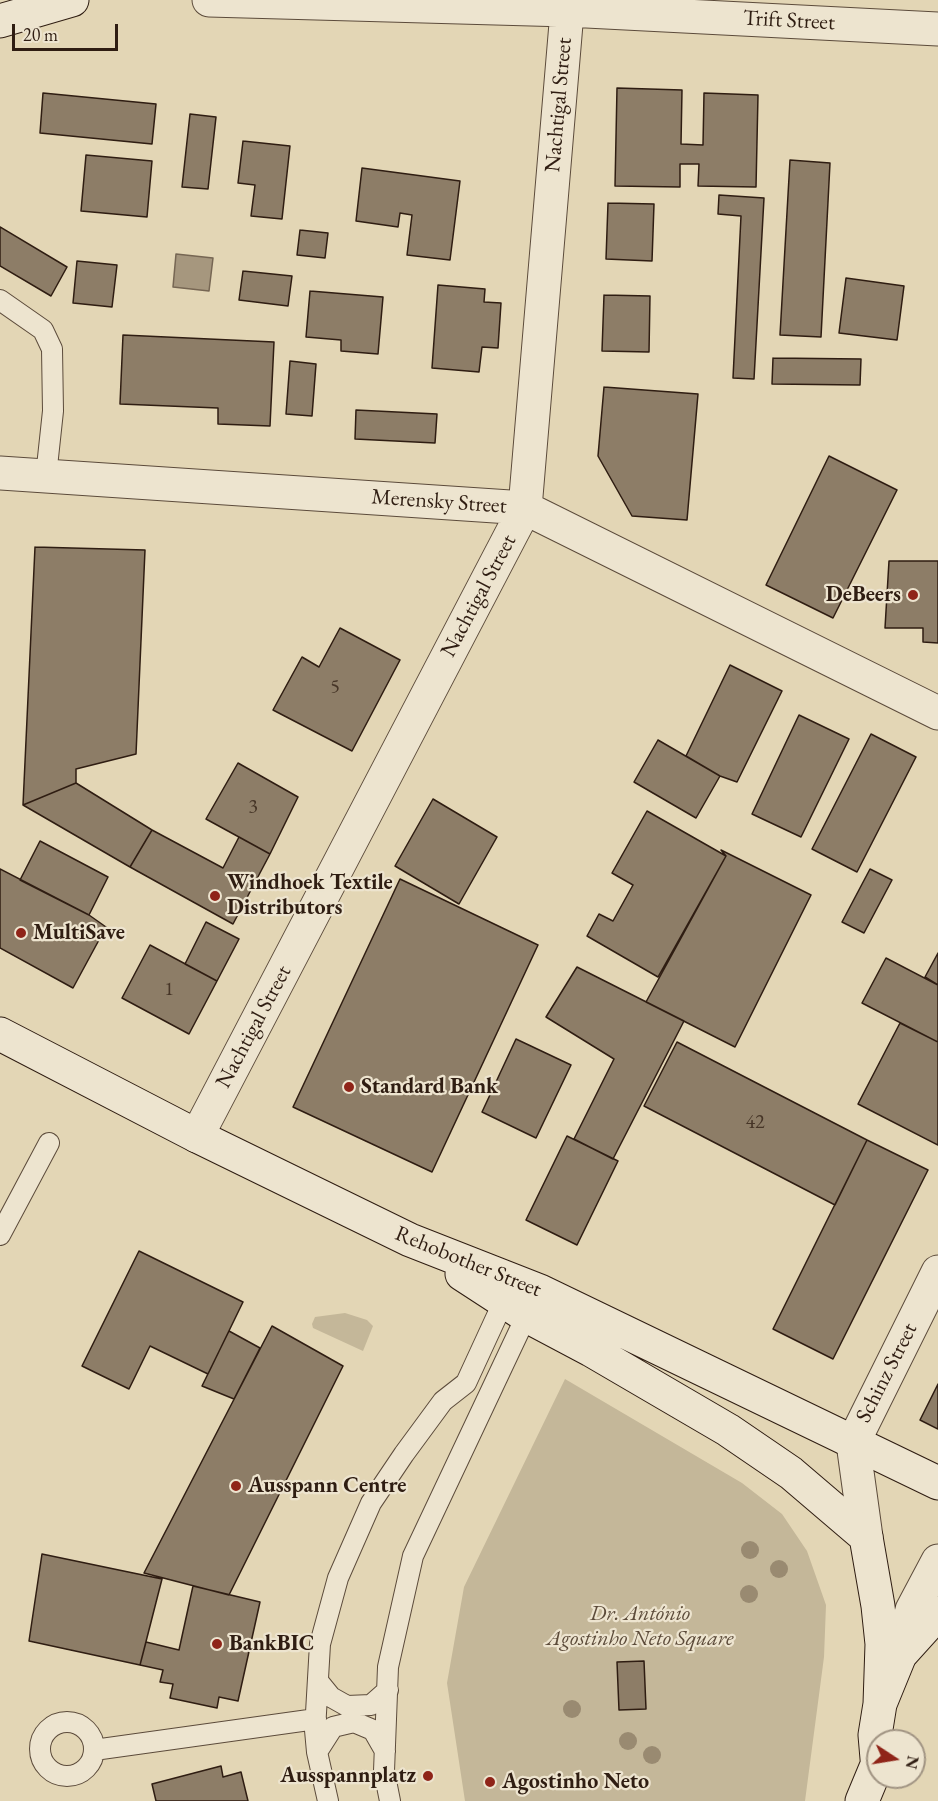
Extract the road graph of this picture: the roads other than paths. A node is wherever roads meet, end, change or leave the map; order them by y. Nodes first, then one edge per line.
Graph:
1 (72, 0) edge
2 (209, 0) edge
3 (567, 5) edge
4 (0, 21) edge
5 (938, 29) edge
6 (0, 300) edge
7 (0, 473) edge
8 (46, 476) junction
9 (525, 508) junction
10 (938, 713) edge
11 (0, 1034) edge
12 (197, 1136) junction
13 (49, 1143) dead end
14 (0, 1234) edge
15 (938, 1272) edge
16 (520, 1297) junction
17 (853, 1443) junction
18 (938, 1483) edge
19 (866, 1537) junction
20 (938, 1561) edge
21 (938, 1613) edge
22 (900, 1655) junction
23 (318, 1681) junction
24 (388, 1690) junction
25 (880, 1704) junction
26 (316, 1719) junction
27 (876, 1729) edge
28 (94, 1750) dead end
29 (317, 1752) junction
30 (386, 1752) junction
31 (328, 1801) edge
32 (390, 1801) edge

1 - 4 street
2 - 3 street, Trift Street
3 - 5 street, Trift Street
3 - 9 street, Nachtigal Street
6 - 8 lane
7 - 8 street, Merensky Street
8 - 9 street, Merensky Street
9 - 10 street, Merensky Street
9 - 12 street, Nachtigal Street
11 - 12 street, Rehobother Street
12 - 16 street, Rehobother Street
13 - 14 lane
15 - 17 street, Schinz Street
16 - 17 street, Rehobother Street
16 - 19 street
16 - 23 lane
16 - 24 lane
17 - 18 street, Rehobother Street
17 - 19 street
19 - 25 street
20 - 22 street
21 - 22 street
22 - 25 street
23 - 24 lane
23 - 26 lane
24 - 30 lane
25 - 27 street
26 - 28 lane
26 - 29 lane
29 - 30 lane
29 - 31 lane
30 - 32 lane

